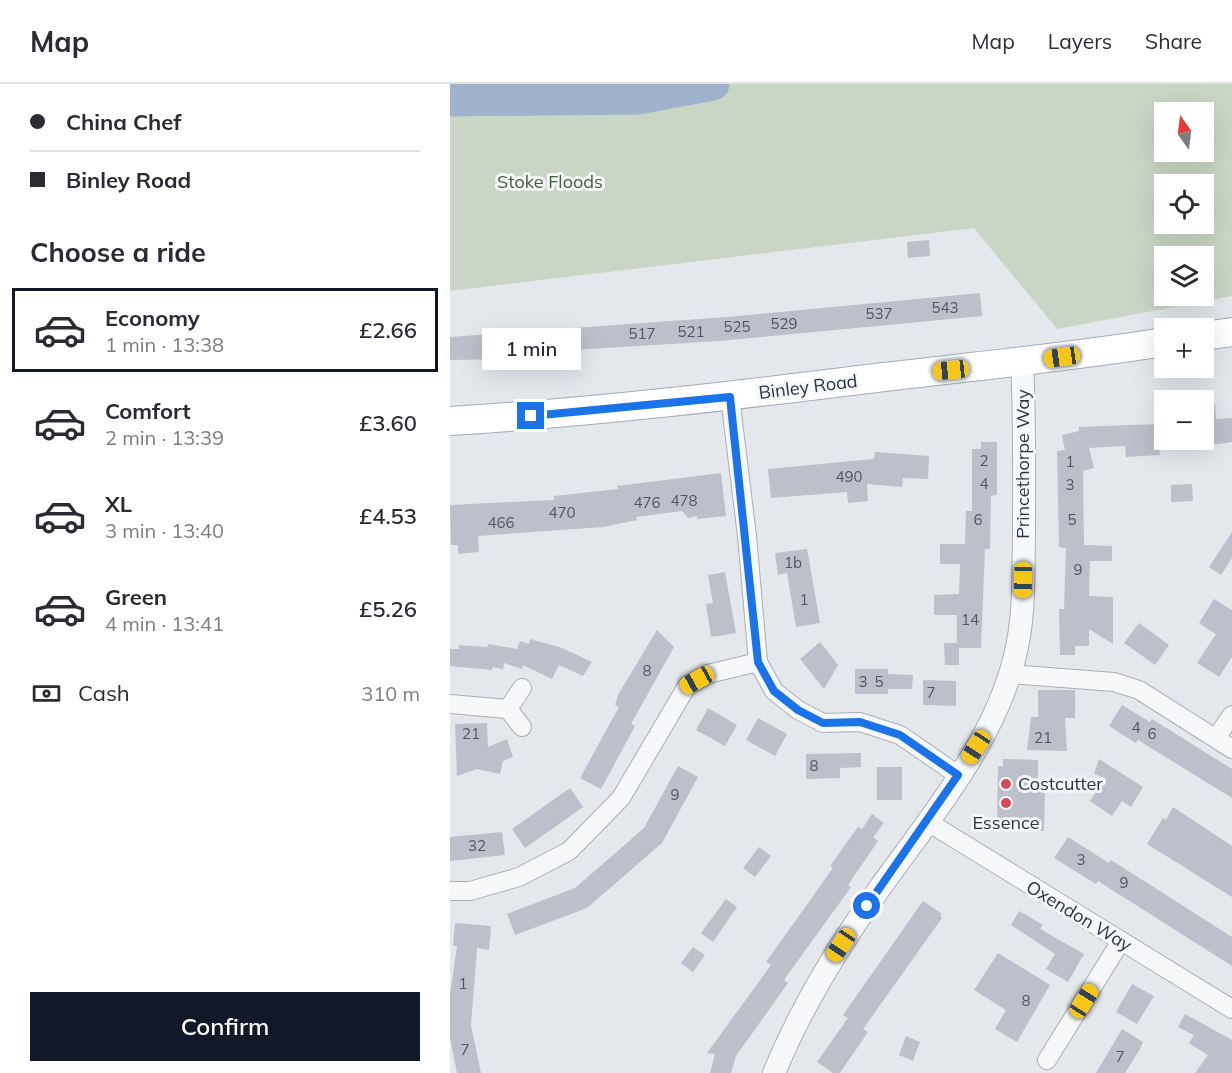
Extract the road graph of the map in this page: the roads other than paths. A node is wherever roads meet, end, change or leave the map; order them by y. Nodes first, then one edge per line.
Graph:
1 (1232, 332) edge
2 (1214, 334) edge
3 (1154, 343) edge
4 (1022, 362) junction
5 (730, 397) junction
6 (450, 421) edge
7 (758, 662) junction
8 (1010, 674) junction
9 (522, 688) dead end
10 (450, 704) edge
11 (508, 709) junction
12 (1232, 715) edge
13 (522, 728) dead end
14 (1216, 738) junction
15 (1232, 748) edge
16 (958, 775) junction
17 (928, 822) junction
18 (450, 891) edge
19 (1121, 941) junction
20 (1232, 1009) edge
21 (1047, 1060) dead end
22 (774, 1073) edge

1 - 2 main road
3 - 4 main road, Binley Road
4 - 5 main road, Binley Road
4 - 8 street, Princethorpe Way
5 - 6 main road, Binley Road
5 - 7 street
7 - 16 street
7 - 18 street
8 - 14 street
8 - 16 street, Princethorpe Way
9 - 11 street
10 - 11 street
11 - 13 street
12 - 14 street
14 - 15 street
16 - 17 street, Princethorpe Way
17 - 19 street, Oxendon Way
17 - 22 street, Princethorpe Way
19 - 20 street, Oxendon Way
19 - 21 street

